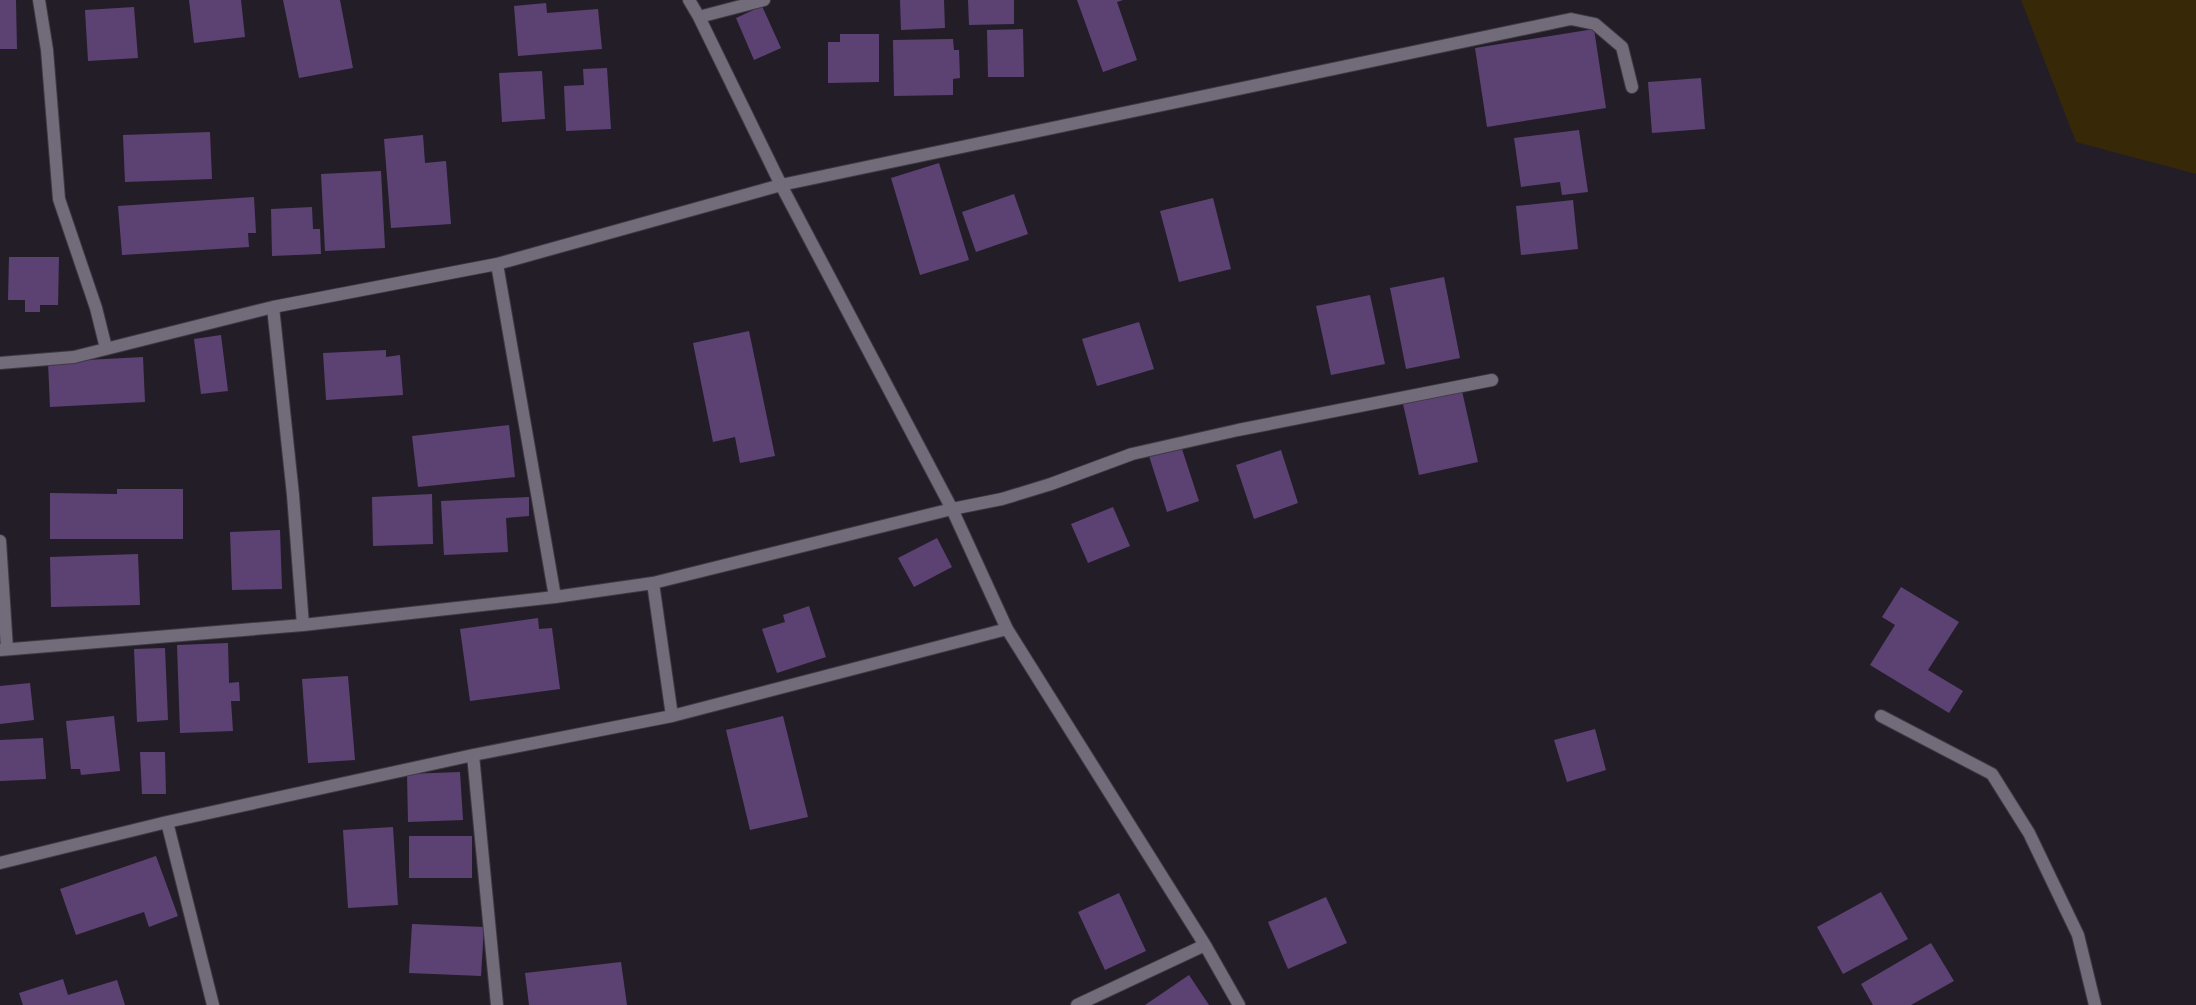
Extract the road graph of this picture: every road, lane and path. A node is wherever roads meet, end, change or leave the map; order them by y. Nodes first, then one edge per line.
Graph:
1 (39, 0) edge
2 (689, 0) edge
3 (764, 0) edge
4 (699, 17) junction
5 (1632, 87) dead end
6 (781, 185) junction
7 (497, 264) junction
8 (273, 307) junction
9 (106, 348) junction
10 (0, 362) edge
11 (1492, 380) dead end
12 (952, 509) junction
13 (0, 541) edge
14 (653, 583) junction
15 (555, 597) junction
16 (303, 625) junction
17 (1007, 629) junction
18 (3, 650) edge
19 (672, 716) junction
20 (1881, 716) dead end
21 (473, 755) junction
22 (167, 822) junction
23 (0, 863) edge
24 (1205, 945) junction
25 (213, 1005) edge
26 (497, 1005) edge
27 (1076, 1005) edge
28 (1239, 1005) edge
29 (2095, 1005) edge

1 - 9 street
2 - 4 street
3 - 4 street
4 - 6 street
5 - 6 street
6 - 7 street
6 - 12 street
7 - 8 street
7 - 15 street
8 - 9 street
8 - 16 street
9 - 10 street
11 - 12 street
12 - 14 street
12 - 17 street
13 - 18 street
14 - 15 street
14 - 19 street
15 - 16 street
16 - 18 street
17 - 19 street
17 - 24 street
19 - 21 street
20 - 29 street
21 - 22 street
21 - 26 street
22 - 23 street
22 - 25 street
24 - 27 street
24 - 28 street

